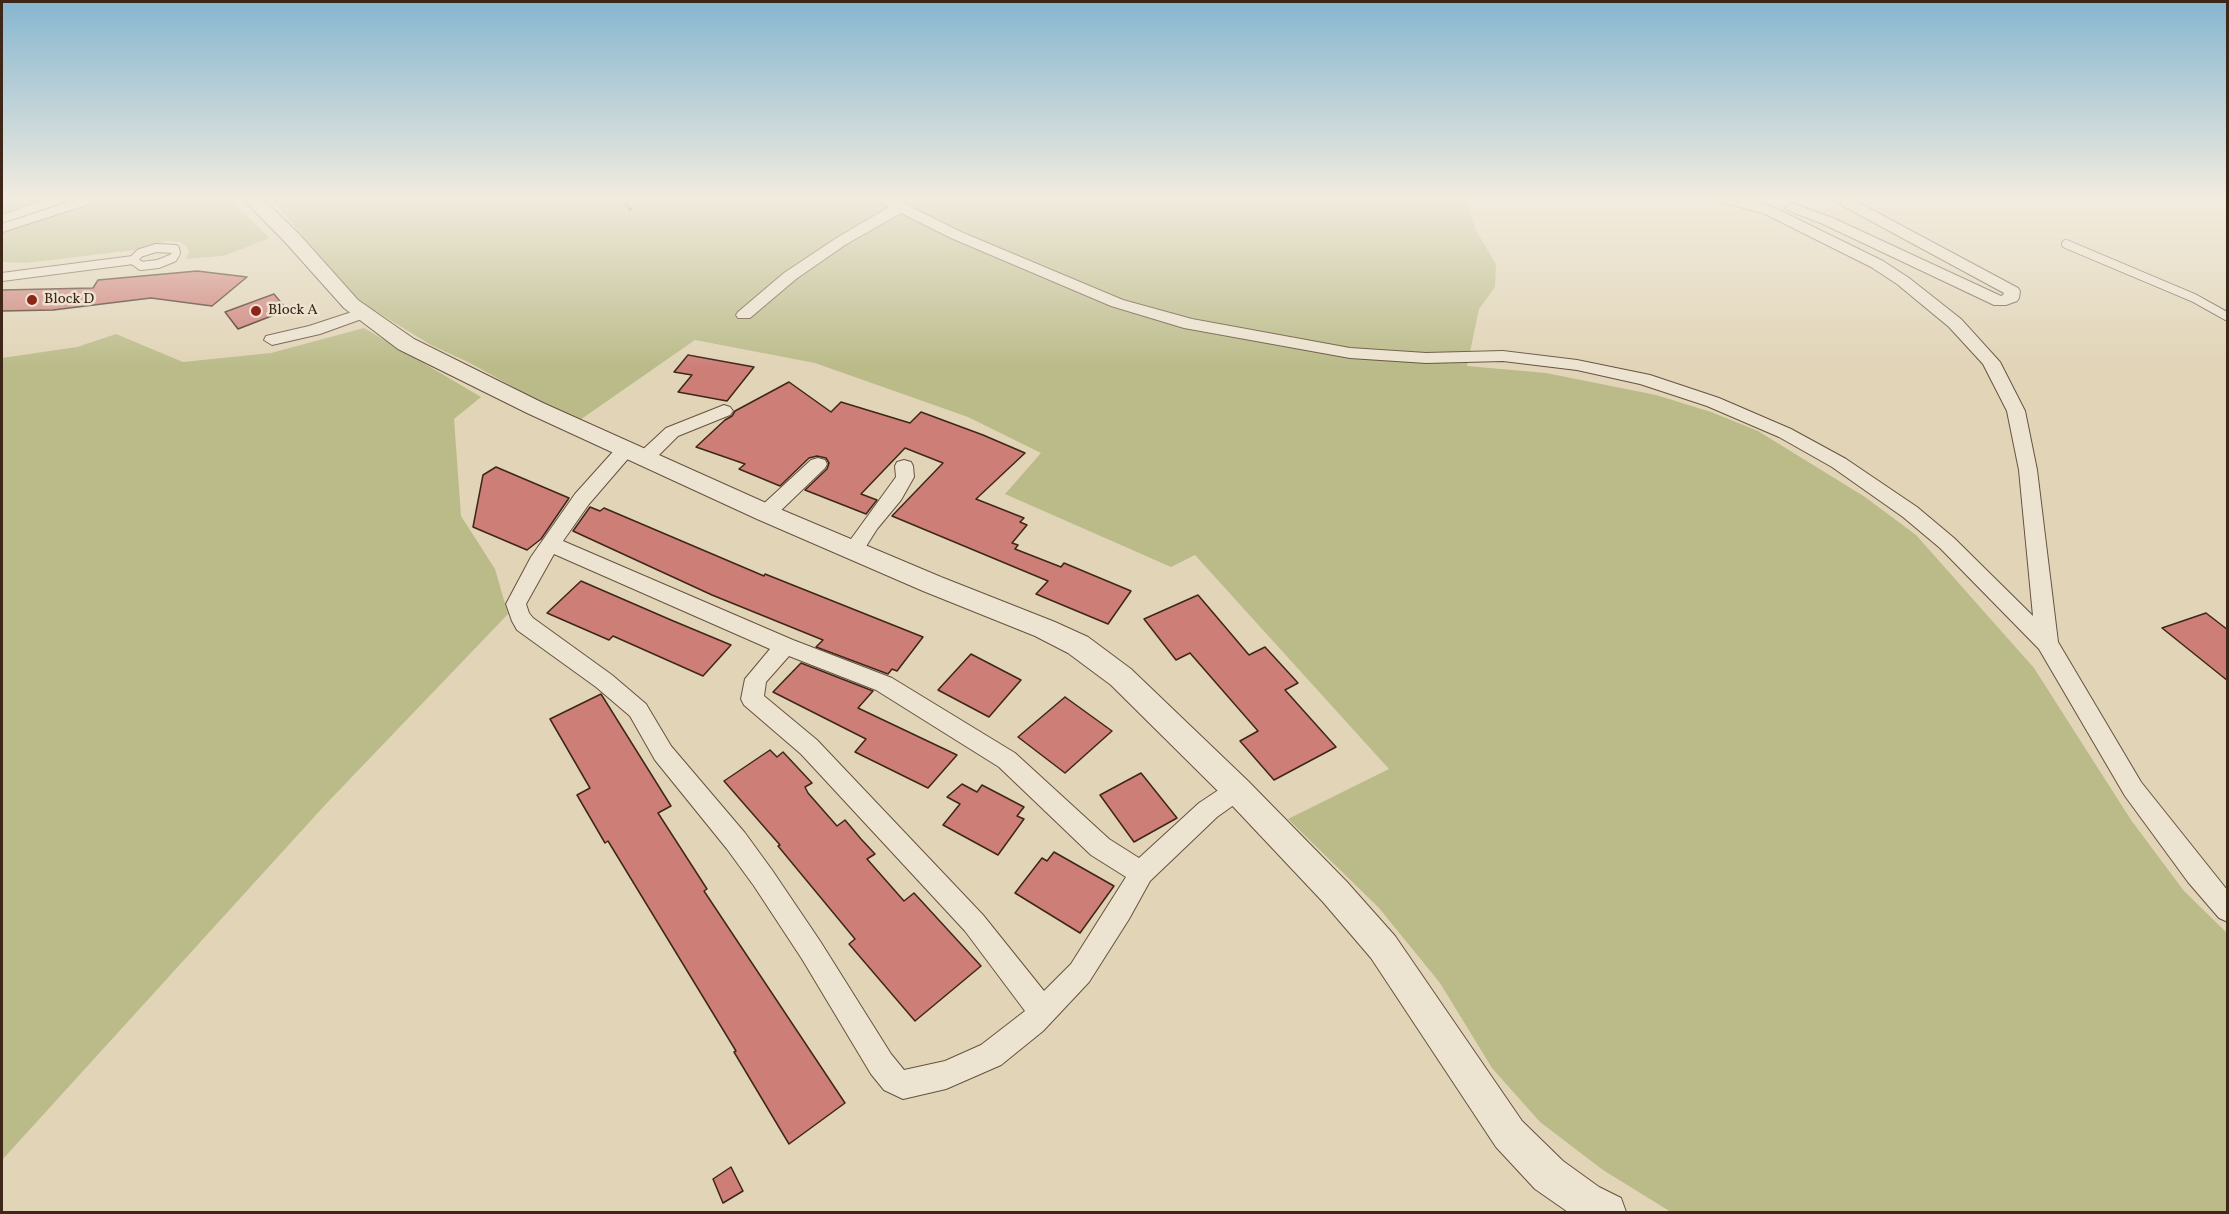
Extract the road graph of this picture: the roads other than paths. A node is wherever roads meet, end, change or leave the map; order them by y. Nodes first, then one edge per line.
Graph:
1 (141, 255) edge
2 (175, 255) edge
3 (307, 255) edge
4 (821, 255) edge
5 (1002, 255) edge
6 (1858, 255) edge
7 (1899, 255) edge
8 (1944, 255) edge
9 (2091, 255) edge
10 (134, 260) junction
11 (2, 276) edge
12 (364, 313) junction
13 (744, 315) dead end
14 (2228, 317) edge
15 (272, 340) dead end
16 (724, 411) dead end
17 (635, 454) junction
18 (818, 464) dead end
19 (903, 466) dead end
20 (766, 513) junction
21 (551, 544) junction
22 (853, 551) junction
23 (2047, 643) junction
24 (785, 646) junction
25 (1237, 790) junction
26 (1141, 873) junction
27 (2228, 910) edge
28 (1043, 1012) junction
29 (1607, 1212) edge

1 - 10 lane
2 - 10 lane
3 - 12 street
4 - 13 street
5 - 23 street
6 - 23 street
7 - 8 street
9 - 14 lane
10 - 11 lane
12 - 15 street
12 - 17 street
16 - 17 street
17 - 20 street
17 - 21 street
18 - 20 street
19 - 22 street
20 - 22 street
21 - 24 street
21 - 28 street
22 - 25 street
23 - 27 street
24 - 26 street
24 - 28 street
25 - 26 street
25 - 29 street
26 - 28 street

